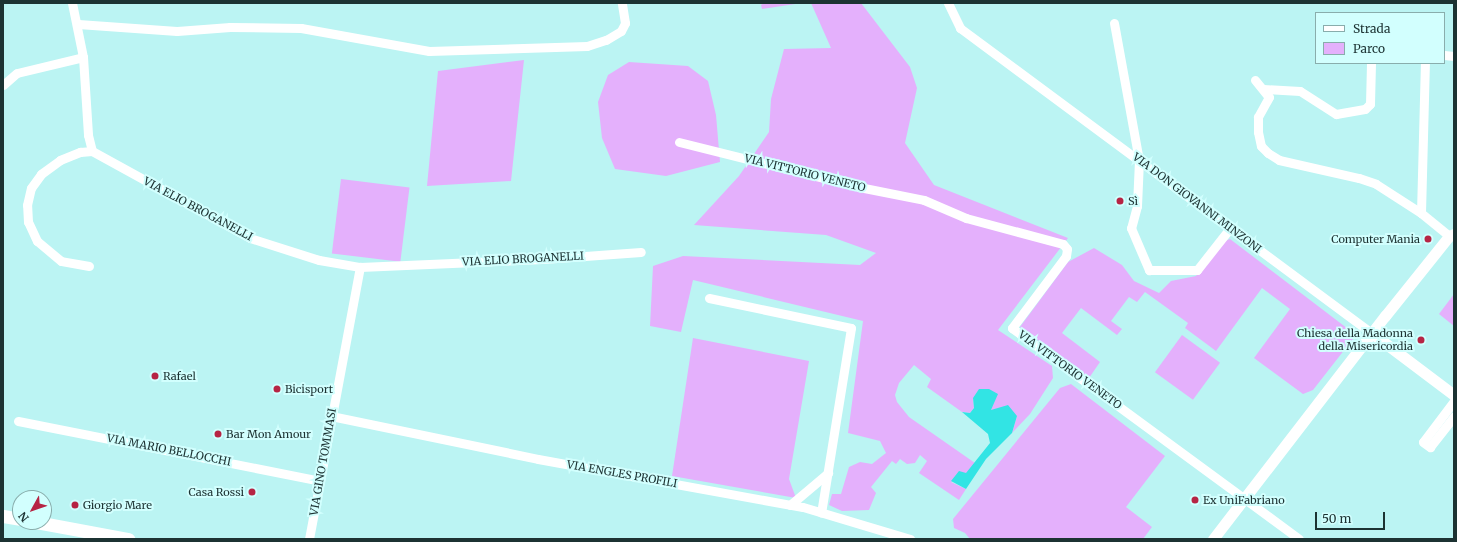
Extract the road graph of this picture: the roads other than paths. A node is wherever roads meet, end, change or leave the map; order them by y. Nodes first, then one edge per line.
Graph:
1 (72, 3) edge
2 (622, 3) edge
3 (948, 3) edge
4 (1114, 23) dead end
5 (78, 24) junction
6 (84, 57) junction
7 (1372, 64) edge
8 (1425, 64) edge
9 (1255, 80) dead end
10 (3, 85) edge
11 (1263, 88) junction
12 (679, 142) dead end
13 (92, 151) junction
14 (1139, 160) junction
15 (1421, 213) junction
16 (1230, 228) junction
17 (1451, 235) edge
18 (641, 252) dead end
19 (89, 266) dead end
20 (360, 267) junction
21 (709, 298) dead end
22 (1373, 334) junction
23 (1454, 396) edge
24 (1454, 401) edge
25 (331, 416) junction
26 (1454, 416) edge
27 (18, 421) dead end
28 (828, 473) junction
29 (320, 481) junction
30 (1244, 498) junction
31 (790, 505) junction
32 (822, 513) junction
33 (52, 525) edge
34 (128, 539) edge
35 (309, 539) edge
36 (910, 539) edge
37 (1213, 539) edge
38 (1299, 539) edge

1 - 5 street
2 - 5 street
3 - 14 street, VIA DON GIOVANNI MINZONI
4 - 14 street
5 - 6 street
6 - 10 street
6 - 13 street
7 - 11 street
8 - 15 street
9 - 11 street
11 - 15 street
12 - 30 street, VIA VITTORIO VENETO
13 - 19 street
13 - 20 street, VIA ELIO BROGANELLI
14 - 16 street, VIA DON GIOVANNI MINZONI
14 - 16 street
15 - 17 street
16 - 22 street, VIA DON GIOVANNI MINZONI
17 - 22 street
18 - 20 street, VIA ELIO BROGANELLI
20 - 25 street, VIA GINO TOMMASI
21 - 28 street
22 - 23 street, VIA DON GIOVANNI MINZONI
22 - 30 street
24 - 26 street
25 - 29 street, VIA GINO TOMMASI
25 - 31 street, VIA ENGLES PROFILI
27 - 29 street, VIA MARIO BELLOCCHI
28 - 31 street
28 - 32 street
29 - 35 street, VIA GINO TOMMASI
30 - 37 street
30 - 38 street, VIA VITTORIO VENETO
31 - 32 street, VIA ENGLES PROFILI
32 - 36 street, VIA ENGLES PROFILI
33 - 34 main road

